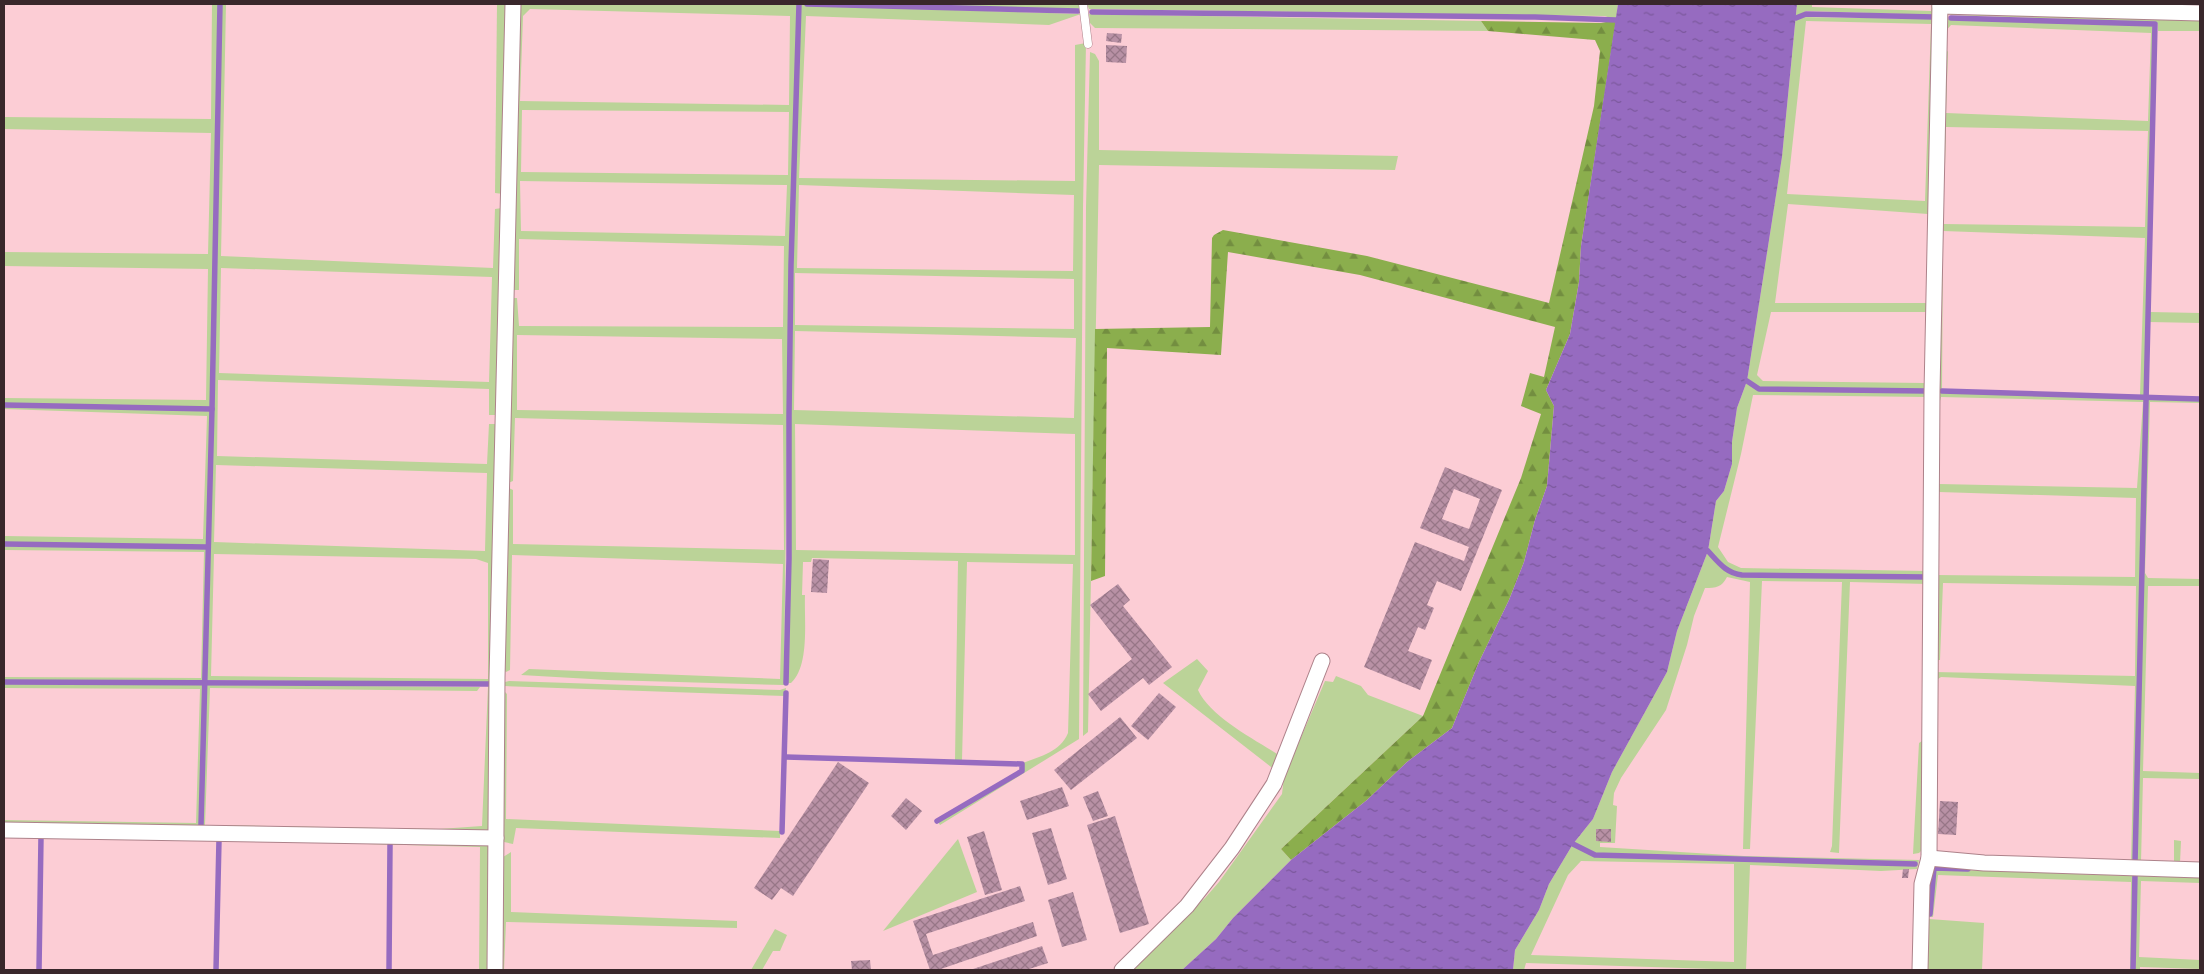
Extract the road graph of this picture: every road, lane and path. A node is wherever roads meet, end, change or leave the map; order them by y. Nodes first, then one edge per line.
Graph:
1 (513, 4) edge
2 (1083, 4) edge
3 (1940, 5) edge
4 (2200, 13) edge
5 (1088, 44) dead end
6 (1322, 661) dead end
7 (4, 830) edge
8 (496, 838) junction
9 (1929, 858) junction
10 (2200, 870) edge
11 (495, 970) edge
12 (1122, 970) edge
13 (1920, 970) edge

1 - 8 street
2 - 5 lane
3 - 4 street
3 - 9 street
6 - 12 street
7 - 8 street
8 - 11 street
9 - 10 street
9 - 13 street

